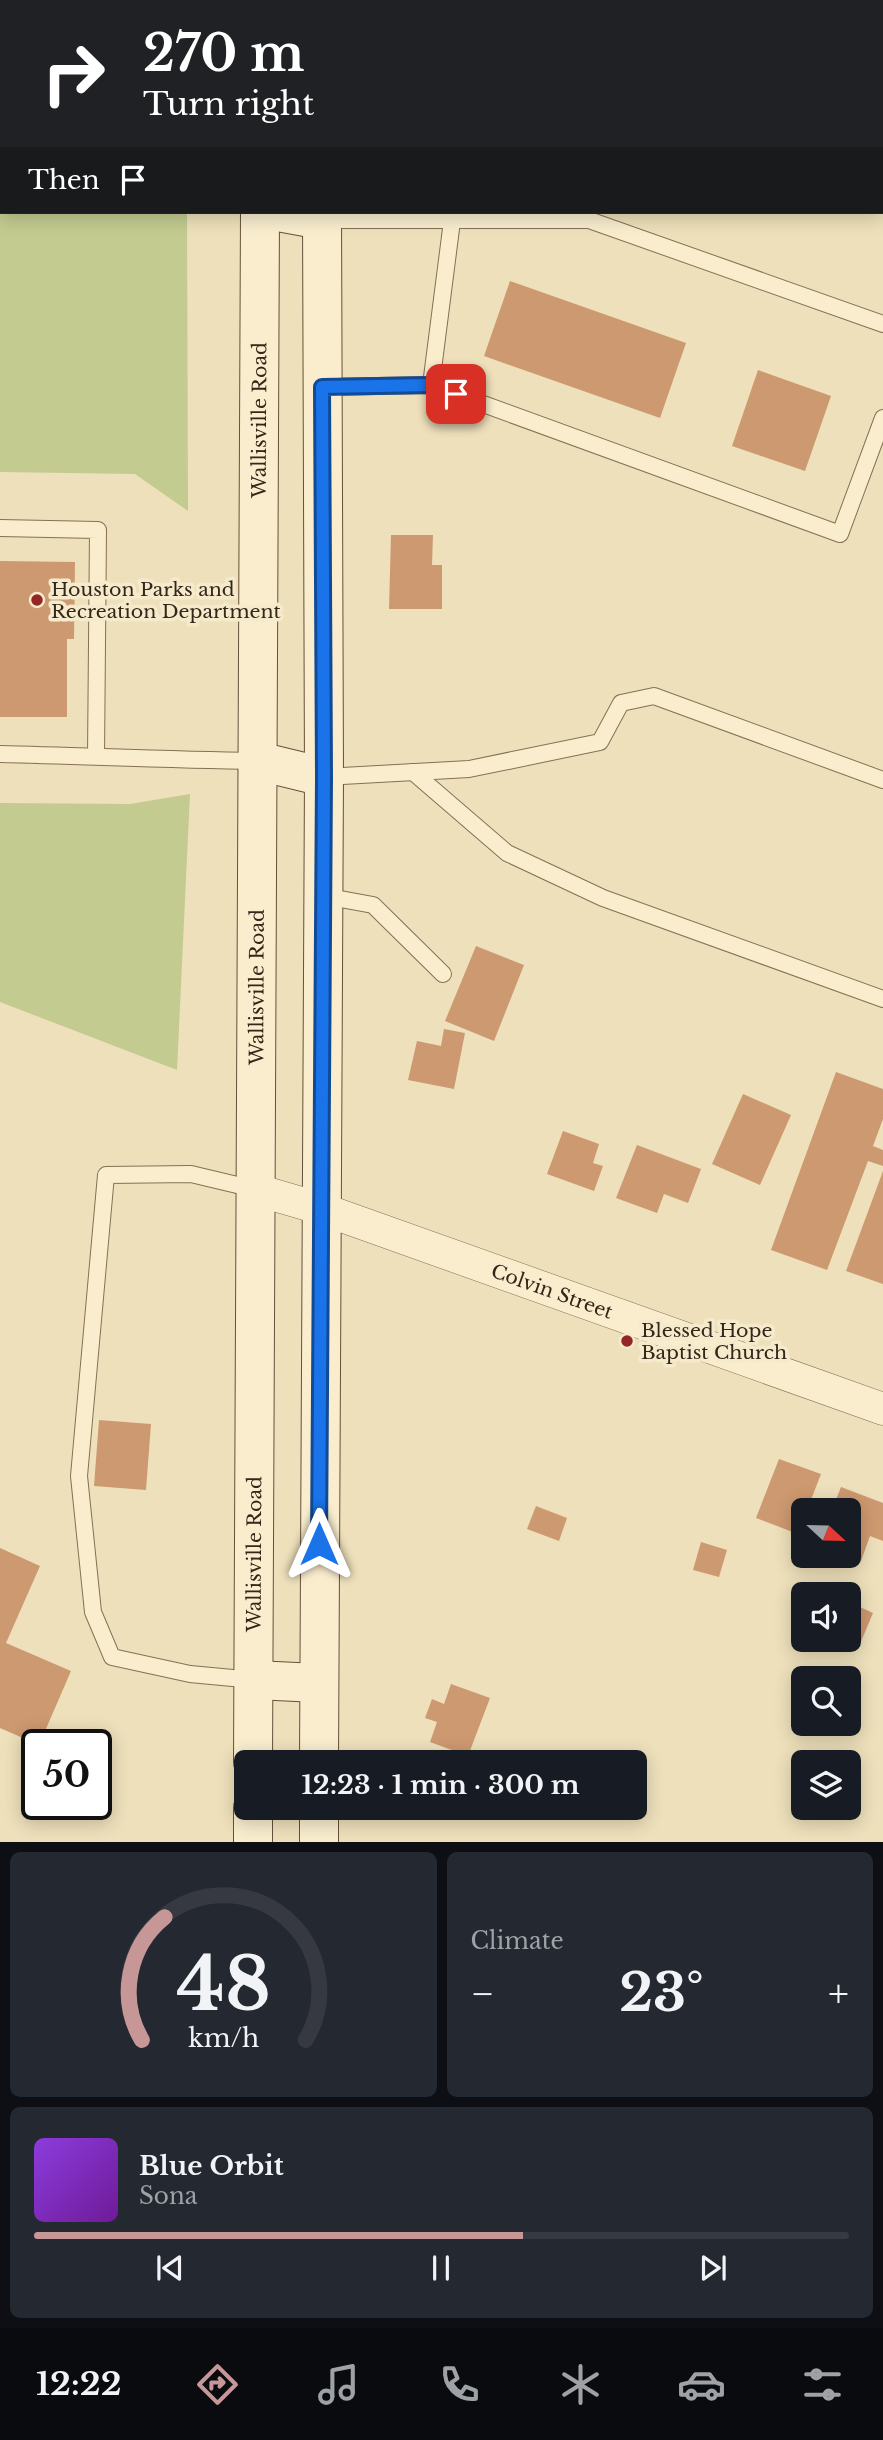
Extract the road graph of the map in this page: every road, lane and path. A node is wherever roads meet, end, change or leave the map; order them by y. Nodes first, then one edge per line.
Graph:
1 (260, 214) edge
2 (300, 214) edge
3 (322, 216) edge
4 (452, 221) junction
5 (883, 324) edge
6 (431, 385) junction
7 (322, 387) junction
8 (883, 418) edge
9 (0, 528) edge
10 (0, 754) edge
11 (96, 756) junction
12 (258, 761) junction
13 (413, 772) junction
14 (324, 777) junction
15 (883, 780) edge
16 (324, 896) junction
17 (443, 974) dead end
18 (883, 999) edge
19 (257, 1190) junction
20 (322, 1209) junction
21 (883, 1409) edge
22 (254, 1680) junction
23 (318, 1683) junction
24 (253, 1750) edge
25 (319, 1750) edge
26 (253, 1820) edge
27 (319, 1820) edge
28 (253, 1842) edge
29 (319, 1842) edge

1 - 12 main road, Wallisville Road
2 - 3 main road
3 - 4 lane
3 - 7 main road
4 - 5 lane
4 - 6 lane
6 - 7 lane
6 - 8 lane
7 - 14 main road
9 - 11 lane
10 - 11 lane
11 - 12 lane
12 - 14 main road
12 - 19 main road, Wallisville Road
13 - 14 lane
13 - 15 lane
13 - 18 lane
14 - 16 main road
16 - 17 lane
16 - 20 main road
19 - 20 street, Colvin Street
19 - 22 main road, Wallisville Road
19 - 22 lane
20 - 21 street, Colvin Street
20 - 23 main road
22 - 23 main road
22 - 24 main road, Wallisville Road
23 - 25 main road
26 - 28 main road
27 - 29 main road

